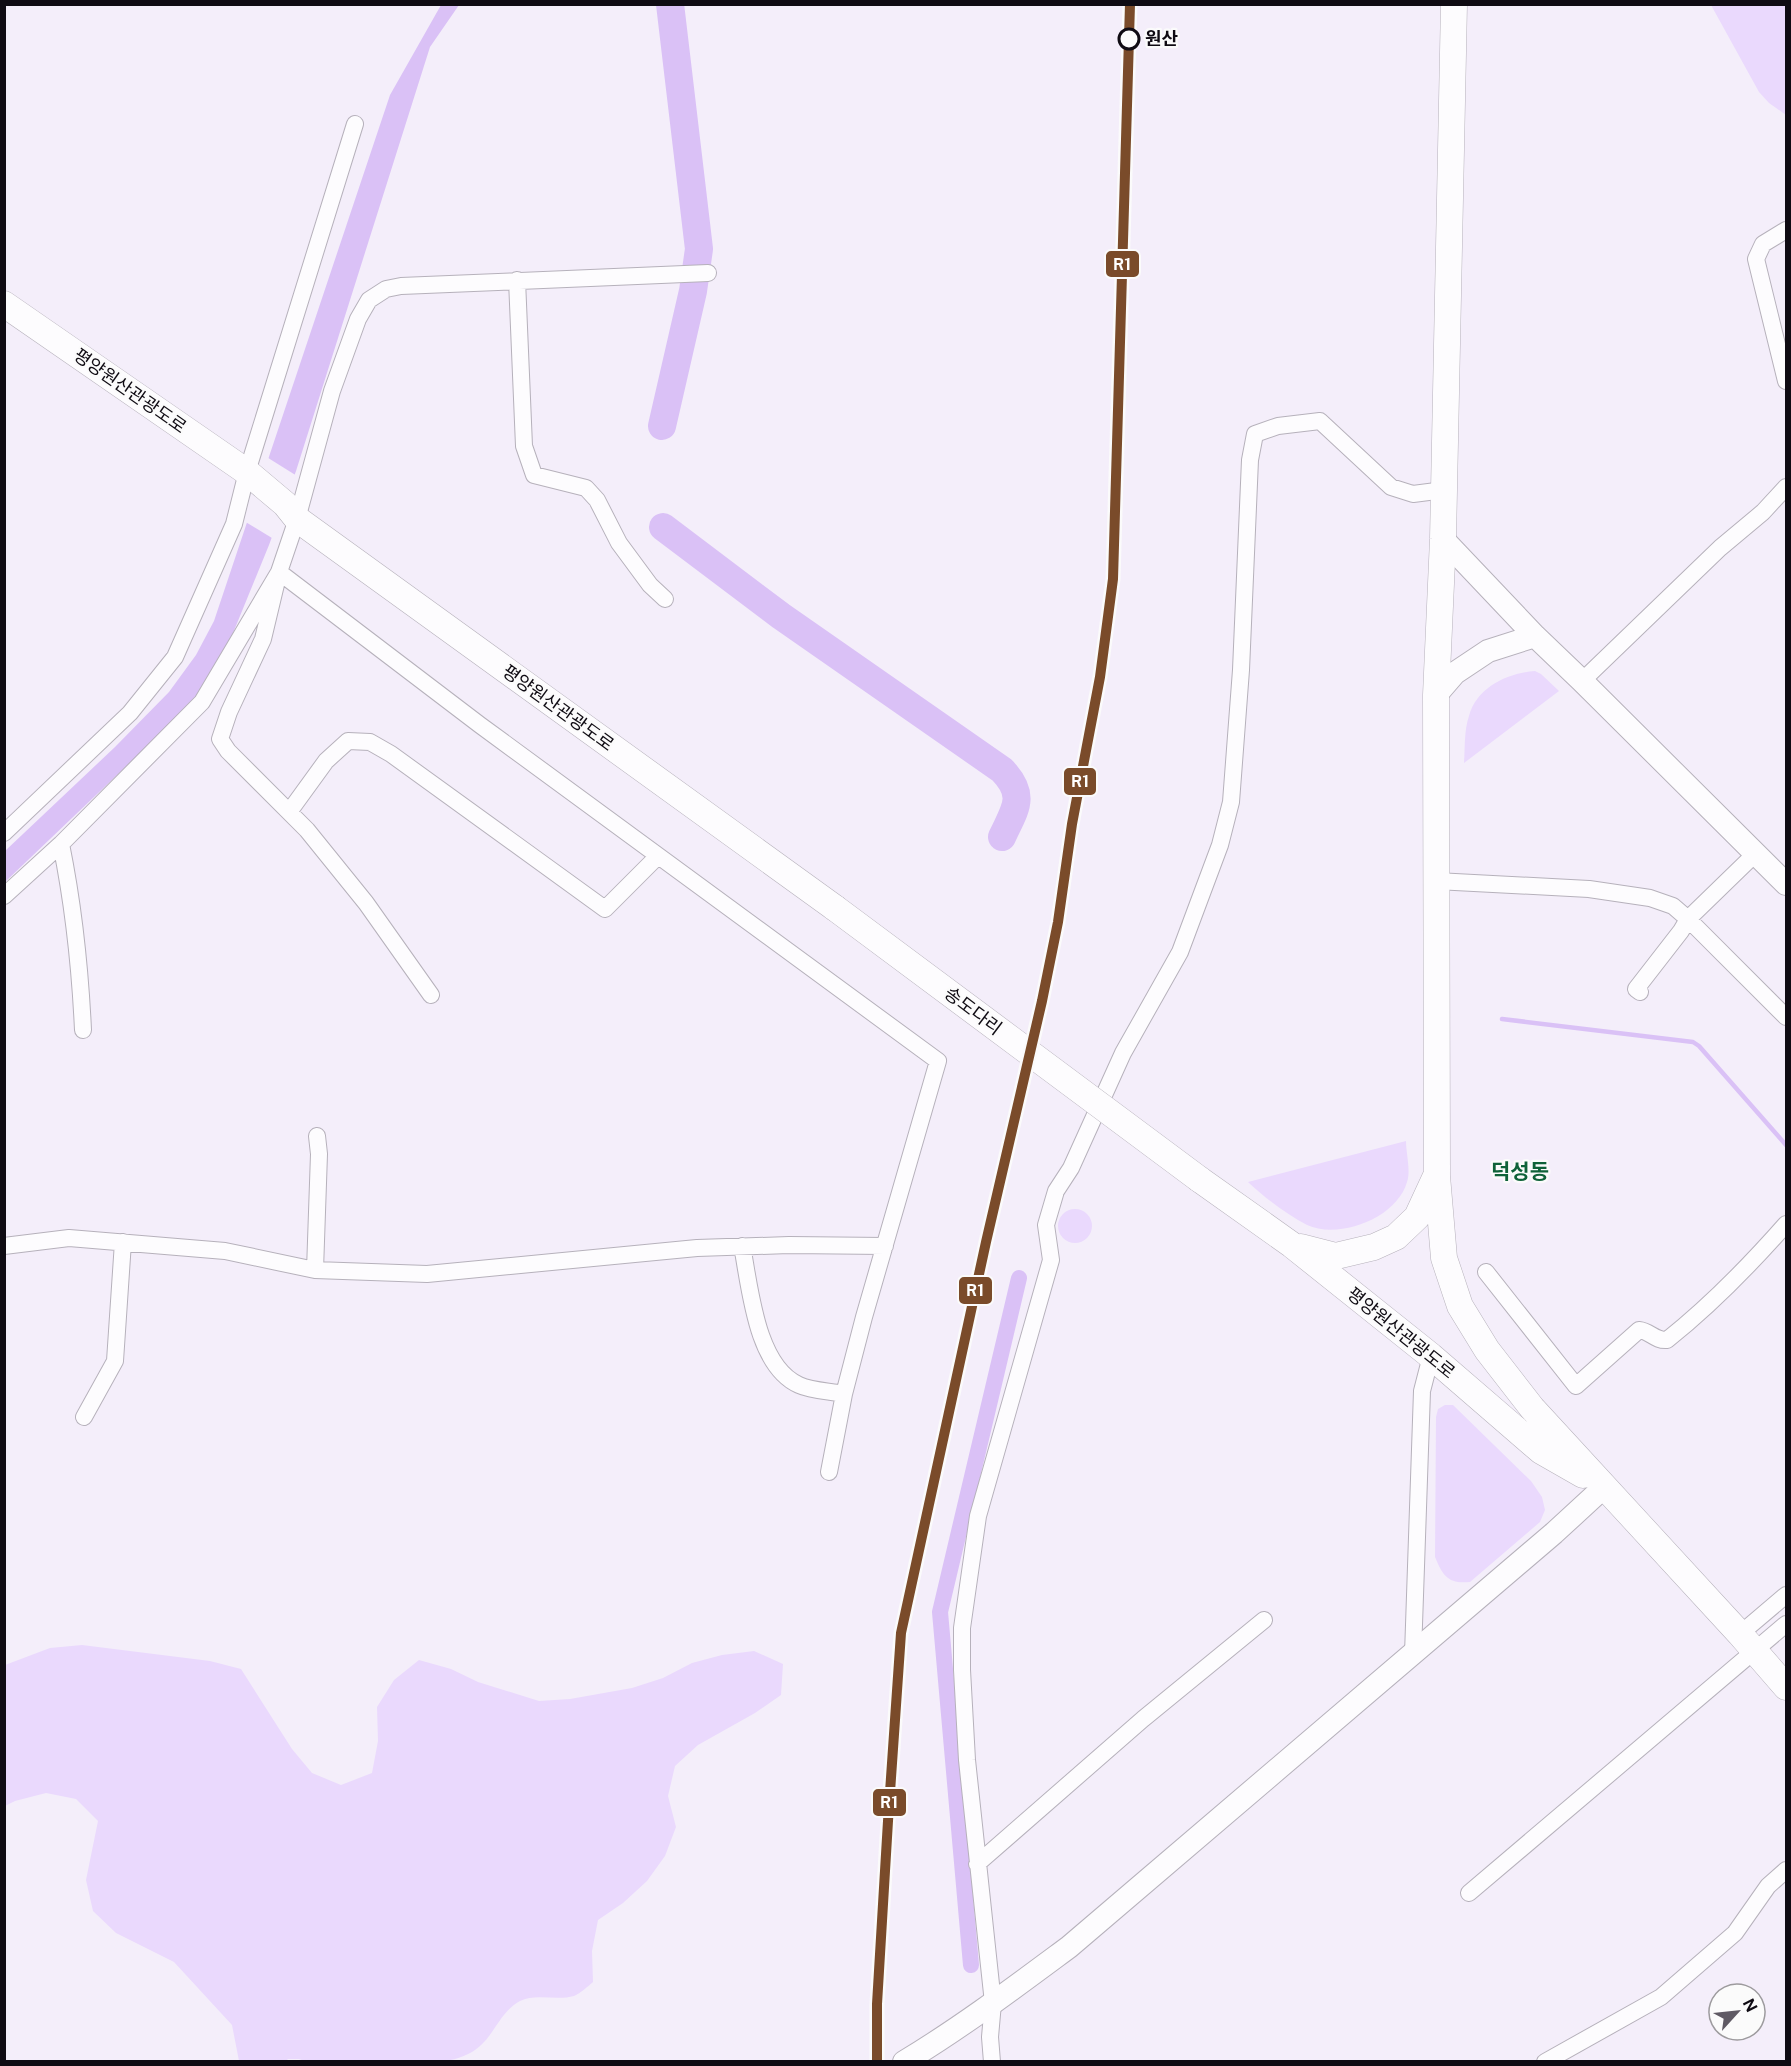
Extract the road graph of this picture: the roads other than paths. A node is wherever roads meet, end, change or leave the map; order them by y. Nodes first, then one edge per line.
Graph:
1 (1454, 4) edge
2 (355, 124) dead end
3 (1786, 230) edge
4 (708, 273) dead end
5 (517, 280) junction
6 (4, 304) edge
7 (1786, 381) edge
8 (251, 476) junction
9 (1786, 487) edge
10 (1444, 490) junction
11 (291, 512) junction
12 (1443, 539) junction
13 (279, 572) junction
14 (665, 599) dead end
15 (1535, 636) junction
16 (1582, 681) junction
17 (1436, 695) junction
18 (289, 812) junction
19 (4, 833) edge
20 (61, 844) junction
21 (1756, 853) junction
22 (658, 856) junction
23 (1436, 881) junction
24 (1786, 884) edge
25 (4, 896) edge
26 (835, 908) joint
27 (1688, 918) junction
28 (1640, 992) dead end
29 (431, 994) dead end
30 (1786, 1017) edge
31 (83, 1030) dead end
32 (317, 1136) dead end
33 (1437, 1176) junction
34 (1199, 1179) joint
35 (1786, 1224) edge
36 (123, 1242) junction
37 (1292, 1245) junction
38 (4, 1246) edge
39 (742, 1246) junction
40 (885, 1246) junction
41 (315, 1270) junction
42 (1486, 1272) dead end
43 (1431, 1356) junction
44 (844, 1394) junction
45 (84, 1417) dead end
46 (829, 1472) dead end
47 (1604, 1487) junction
48 (1786, 1595) edge
49 (1264, 1620) dead end
50 (1786, 1624) edge
51 (1747, 1642) junction
52 (1413, 1654) junction
53 (1786, 1687) edge
54 (977, 1864) junction
55 (1786, 1870) edge
56 (1469, 1893) dead end
57 (993, 2003) junction
58 (904, 2061) edge
59 (992, 2061) edge
60 (1545, 2061) edge

1 - 10 highway
2 - 8 street
3 - 7 street
4 - 5 street
5 - 11 street
5 - 14 street
6 - 8 highway, 평양원산관광도로
8 - 11 highway, 평양원산관광도로
8 - 19 street
9 - 16 street
10 - 12 highway
10 - 54 street
11 - 13 street
11 - 26 highway, 평양원산관광도로
12 - 15 main road
12 - 17 highway
13 - 18 street
13 - 20 street
13 - 22 street
15 - 16 main road
15 - 17 main road
16 - 21 main road
17 - 23 highway
18 - 22 street
18 - 29 street
20 - 25 street
20 - 31 street
21 - 24 main road
21 - 27 street
22 - 40 street
23 - 27 street
23 - 33 highway
26 - 34 highway, 송도다리, bridge
27 - 28 street
27 - 30 street
32 - 41 street
33 - 37 highway
33 - 47 highway
34 - 37 highway, 평양원산관광도로
35 - 42 street
36 - 38 street
36 - 41 street
36 - 45 street
37 - 43 highway, 평양원산관광도로
39 - 40 street
39 - 41 street
39 - 44 street
40 - 44 street
43 - 47 highway, 평양원산관광도로
43 - 52 street
44 - 46 street
47 - 51 highway
47 - 52 main road
48 - 51 street
49 - 54 street
50 - 51 street
51 - 53 highway
51 - 56 street
52 - 57 main road
54 - 57 street
55 - 60 street
57 - 58 main road
57 - 59 street

